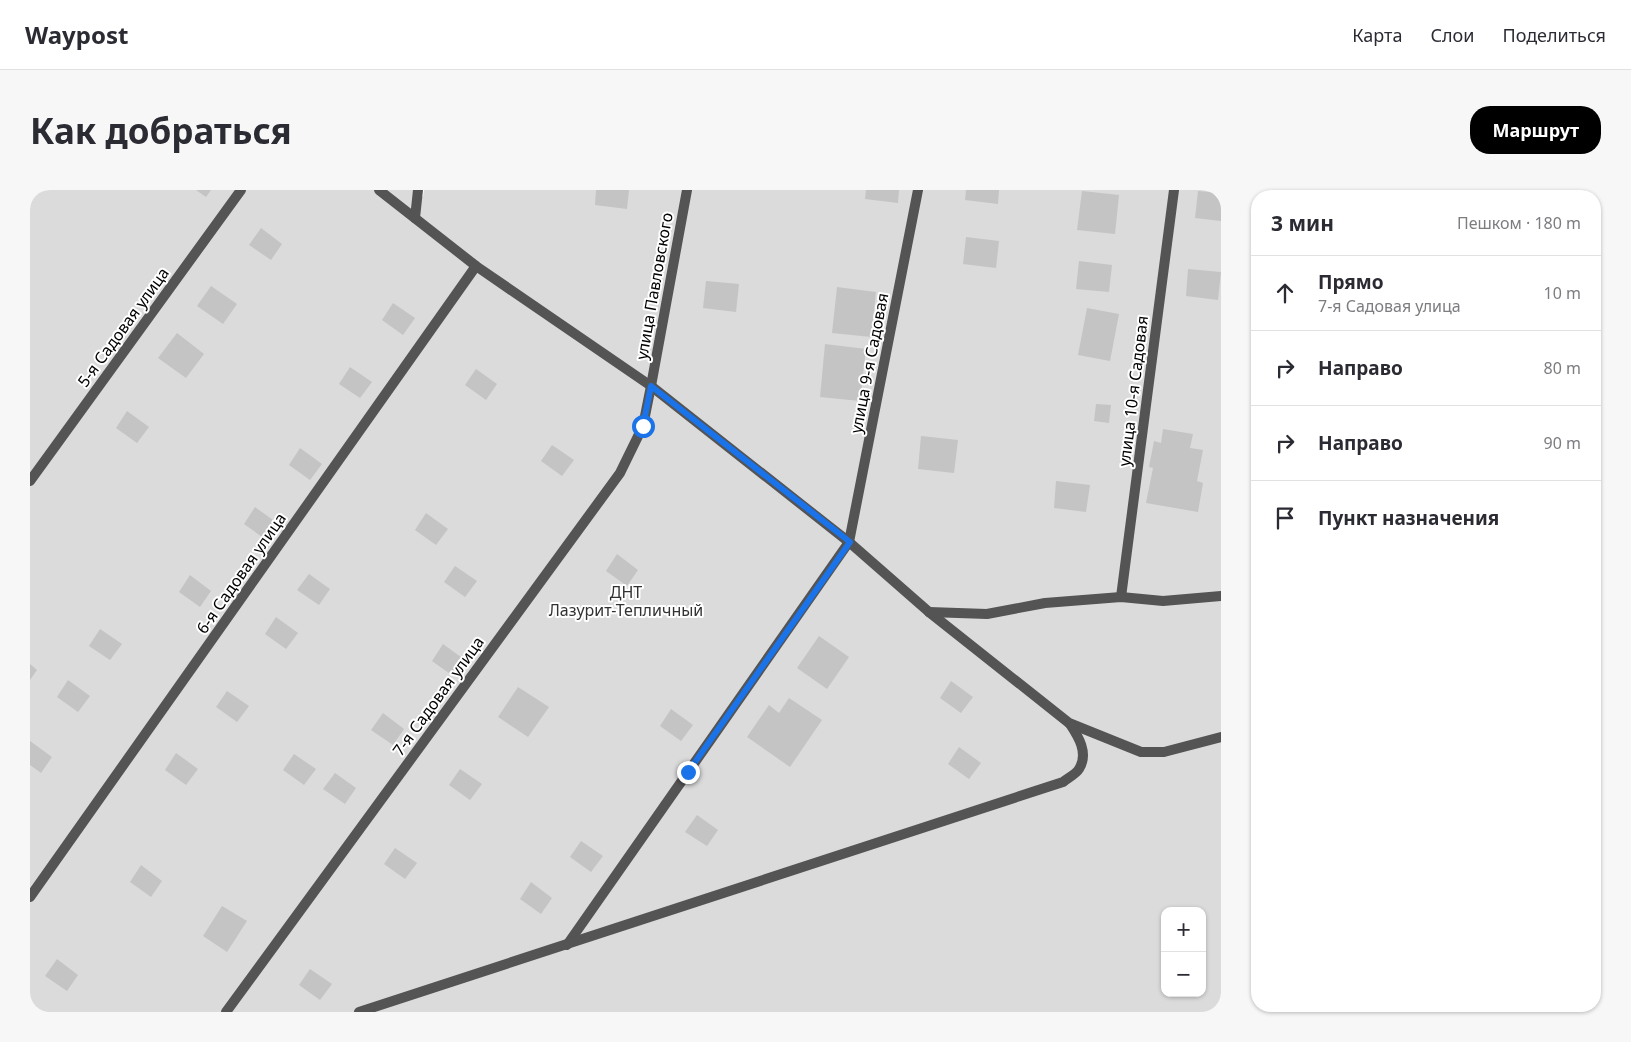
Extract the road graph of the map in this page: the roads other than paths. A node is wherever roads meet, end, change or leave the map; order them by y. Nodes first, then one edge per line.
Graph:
1 (240, 190) edge
2 (379, 190) edge
3 (418, 190) edge
4 (687, 190) edge
5 (918, 190) edge
6 (1174, 190) edge
7 (415, 218) junction
8 (476, 266) junction
9 (651, 386) junction
10 (30, 481) edge
11 (850, 542) junction
12 (1221, 596) edge
13 (1121, 597) junction
14 (929, 612) junction
15 (1069, 723) junction
16 (1221, 737) edge
17 (30, 897) edge
18 (567, 945) junction
19 (226, 1012) edge
20 (359, 1012) edge

1 - 10 street, 5-я Садовая улица
2 - 7 street
3 - 7 street
4 - 9 street, улица Павловского
5 - 11 street, улица 9-я Садовая
6 - 13 street, улица 10-я Садовая
7 - 8 street
8 - 9 street
8 - 17 street, 6-я Садовая улица
9 - 11 street
9 - 19 street, 7-я Садовая улица
11 - 14 street
11 - 18 street
12 - 13 street
13 - 14 street
14 - 15 street
15 - 16 street
15 - 18 street
18 - 20 street

